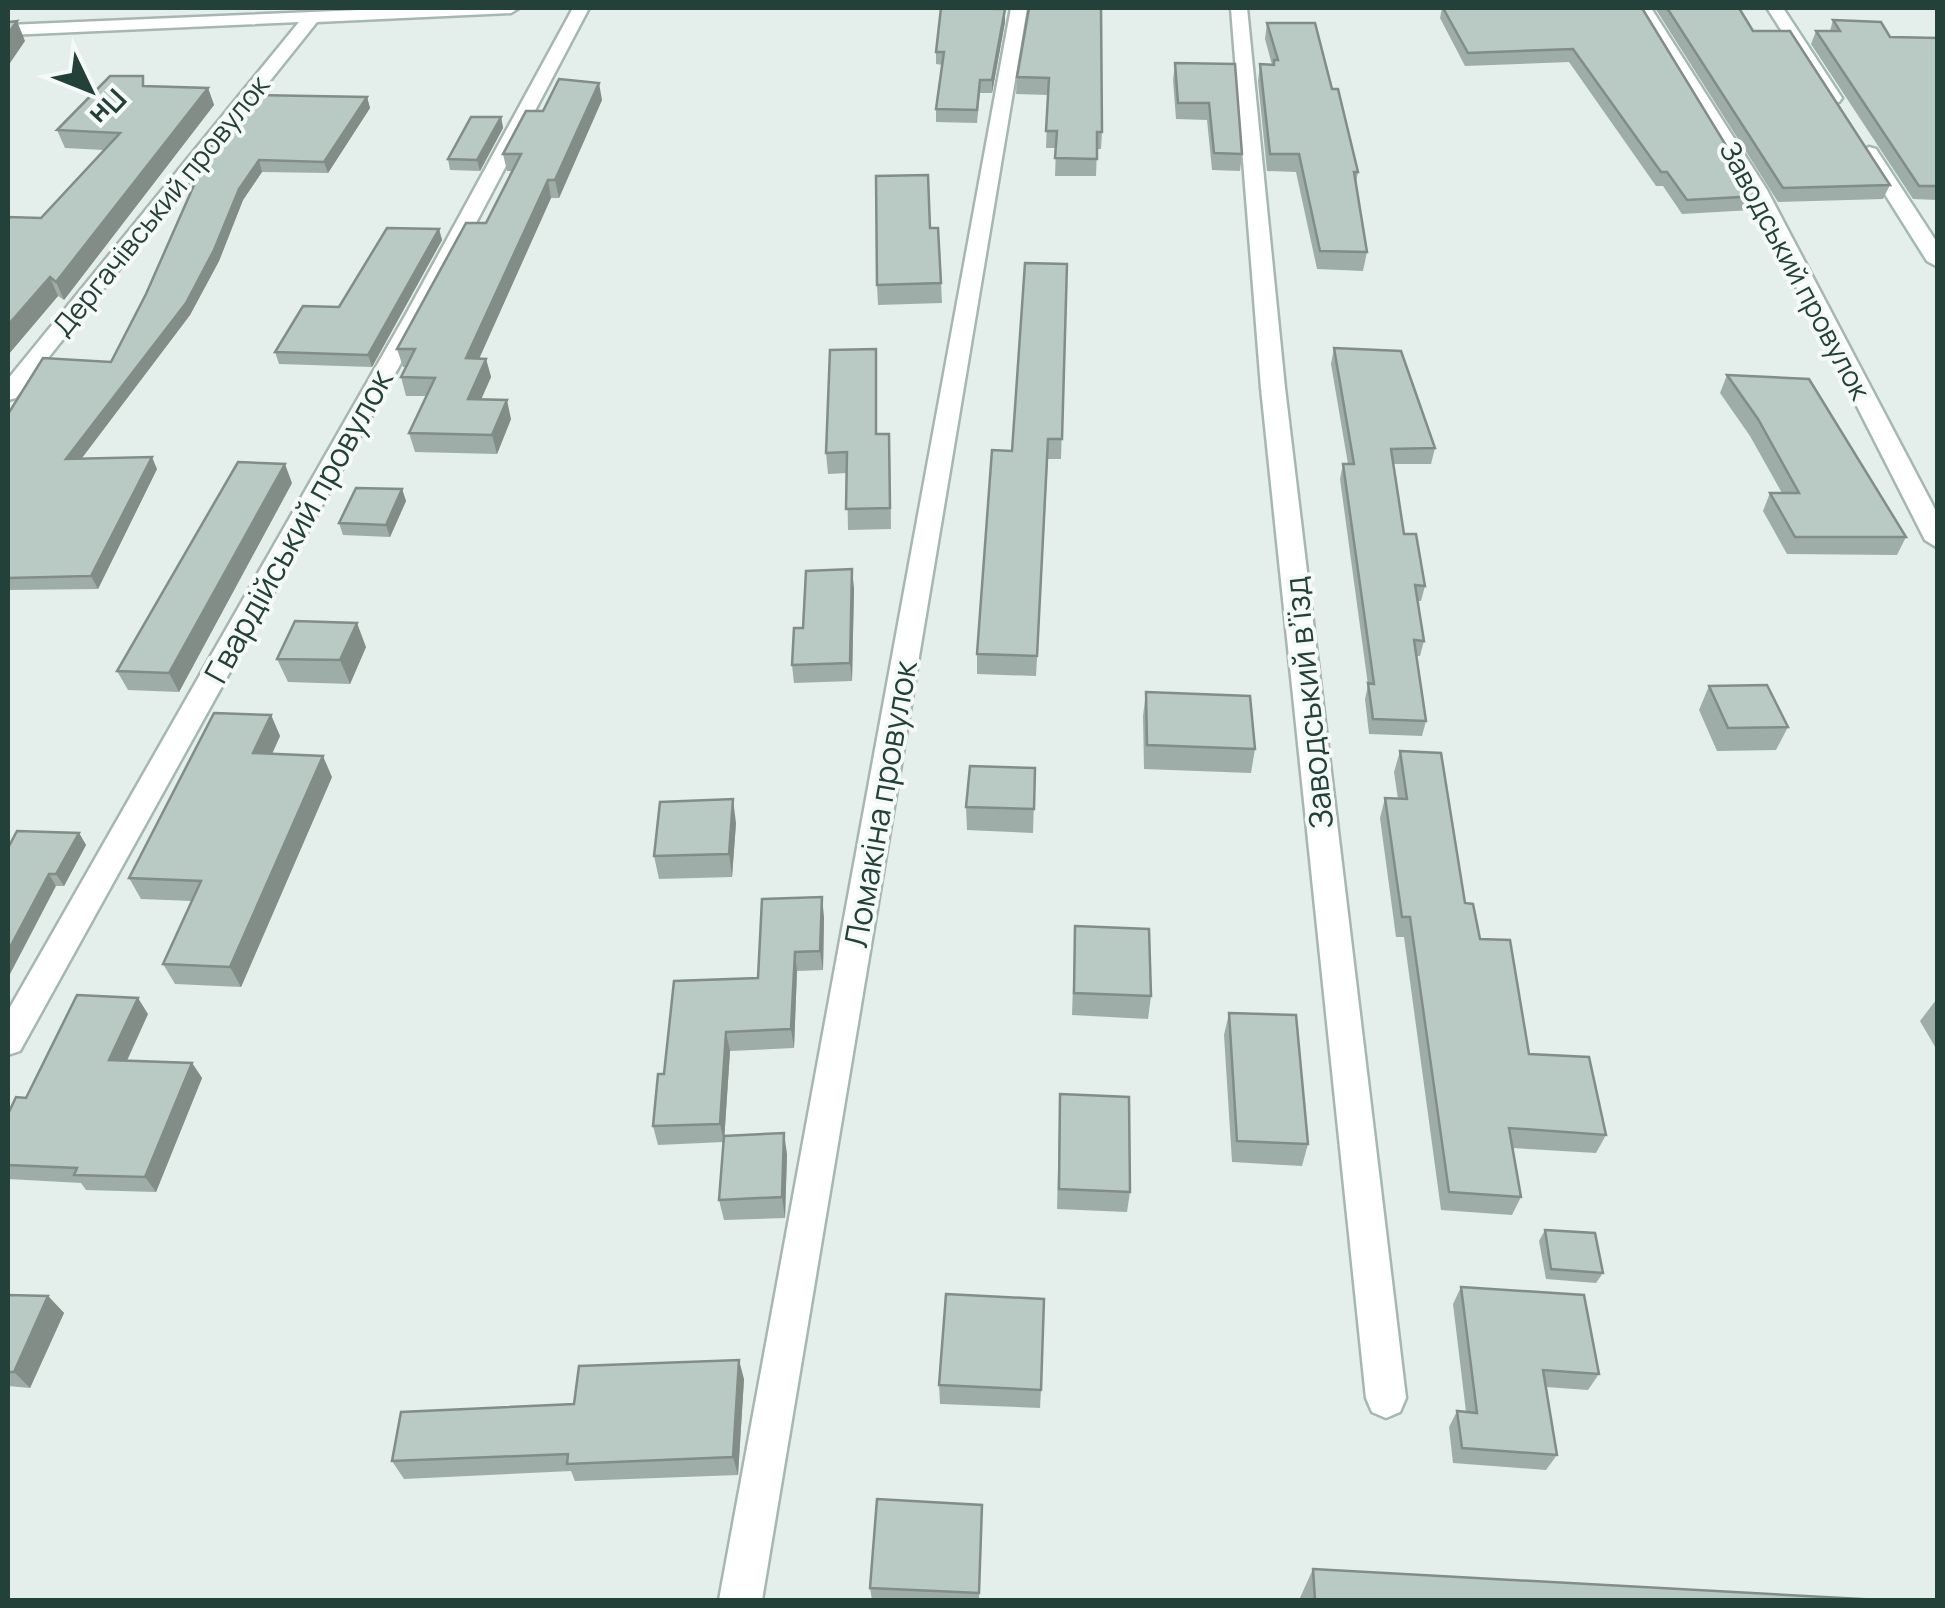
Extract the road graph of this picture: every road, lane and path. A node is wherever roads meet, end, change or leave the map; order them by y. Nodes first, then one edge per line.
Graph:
1 (511, 8) edge
2 (581, 8) edge
3 (1020, 8) edge
4 (1239, 8) edge
5 (1643, 8) edge
6 (1775, 8) edge
7 (313, 16) junction
8 (8, 30) edge
9 (1938, 261) edge
10 (8, 393) edge
11 (1938, 540) edge
12 (8, 1041) edge
13 (1386, 1398) dead end
14 (740, 1600) edge

1 - 7 street
2 - 12 street, Гвардійський провулок
3 - 14 street, Ломакіна провулок
4 - 13 street, Заводський в’їзд
5 - 11 street, Заводський провулок
6 - 9 street
7 - 8 street
7 - 10 street, Дергачівський провулок

